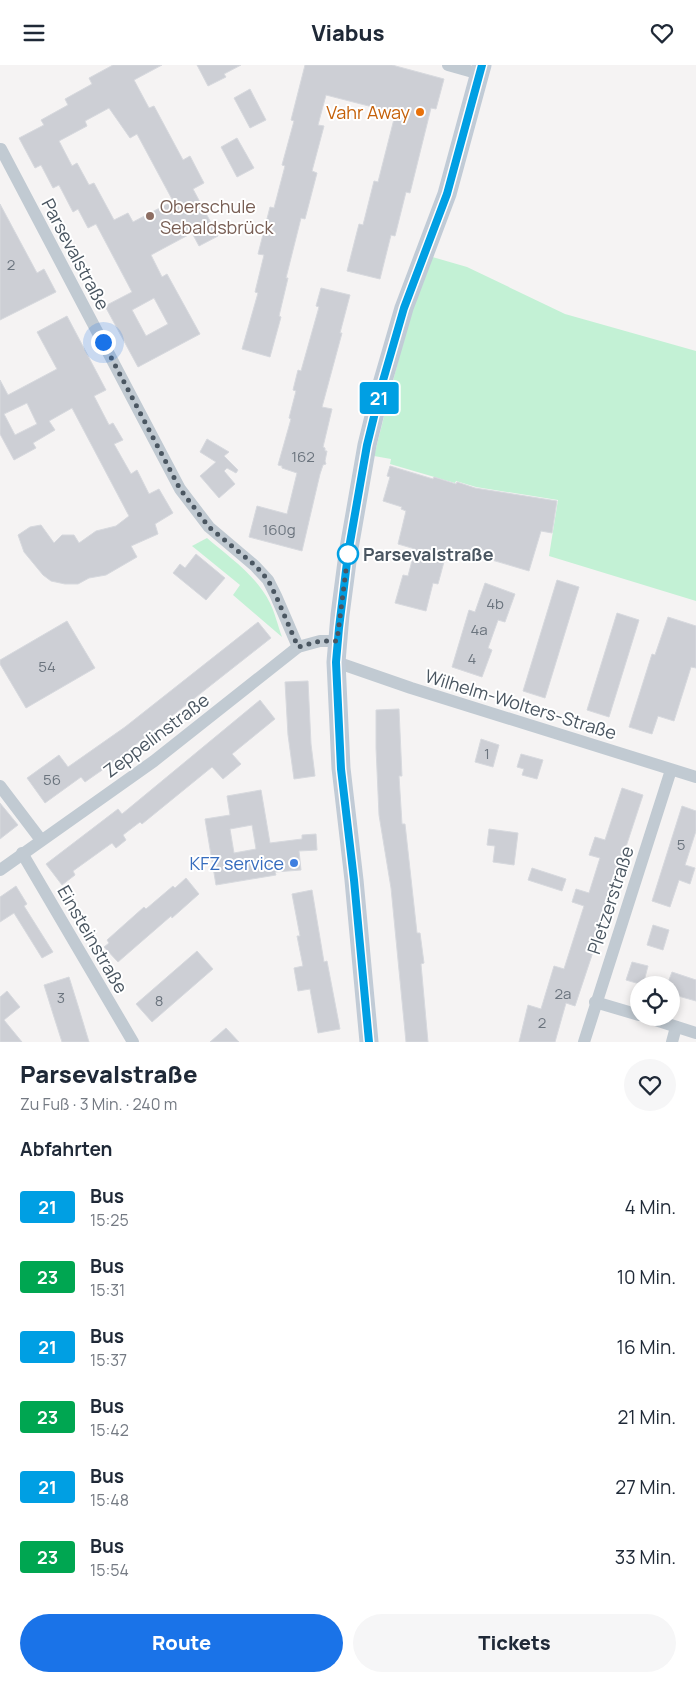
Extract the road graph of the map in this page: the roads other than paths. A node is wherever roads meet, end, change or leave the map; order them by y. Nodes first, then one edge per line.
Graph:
1 (448, 65) edge
2 (481, 69) edge
3 (1, 149) edge
4 (337, 641) junction
5 (298, 647) junction
6 (336, 662) junction
7 (671, 770) junction
8 (696, 777) edge
9 (0, 786) edge
10 (41, 840) junction
11 (22, 853) junction
12 (0, 870) edge
13 (595, 1002) junction
14 (630, 1012) edge
15 (673, 1026) edge
16 (676, 1027) junction
17 (696, 1033) edge
18 (133, 1042) edge
19 (369, 1042) edge
20 (584, 1042) edge
21 (672, 1042) edge

1 - 2 street
2 - 4 main road
3 - 5 street, Parsevalstraße
4 - 5 street, Zeppelinstraße
4 - 6 main road
5 - 10 street, Zeppelinstraße
6 - 7 street, Wilhelm-Wolters-Straße
6 - 19 main road
7 - 8 street, Wilhelm-Wolters-Straße
7 - 13 street, Pletzerstraße
9 - 10 street
10 - 11 street, Zeppelinstraße
11 - 12 street, Zeppelinstraße
11 - 18 street, Einsteinstraße
13 - 14 street
13 - 20 street, Pletzerstraße
15 - 16 street
16 - 17 street
16 - 21 street

